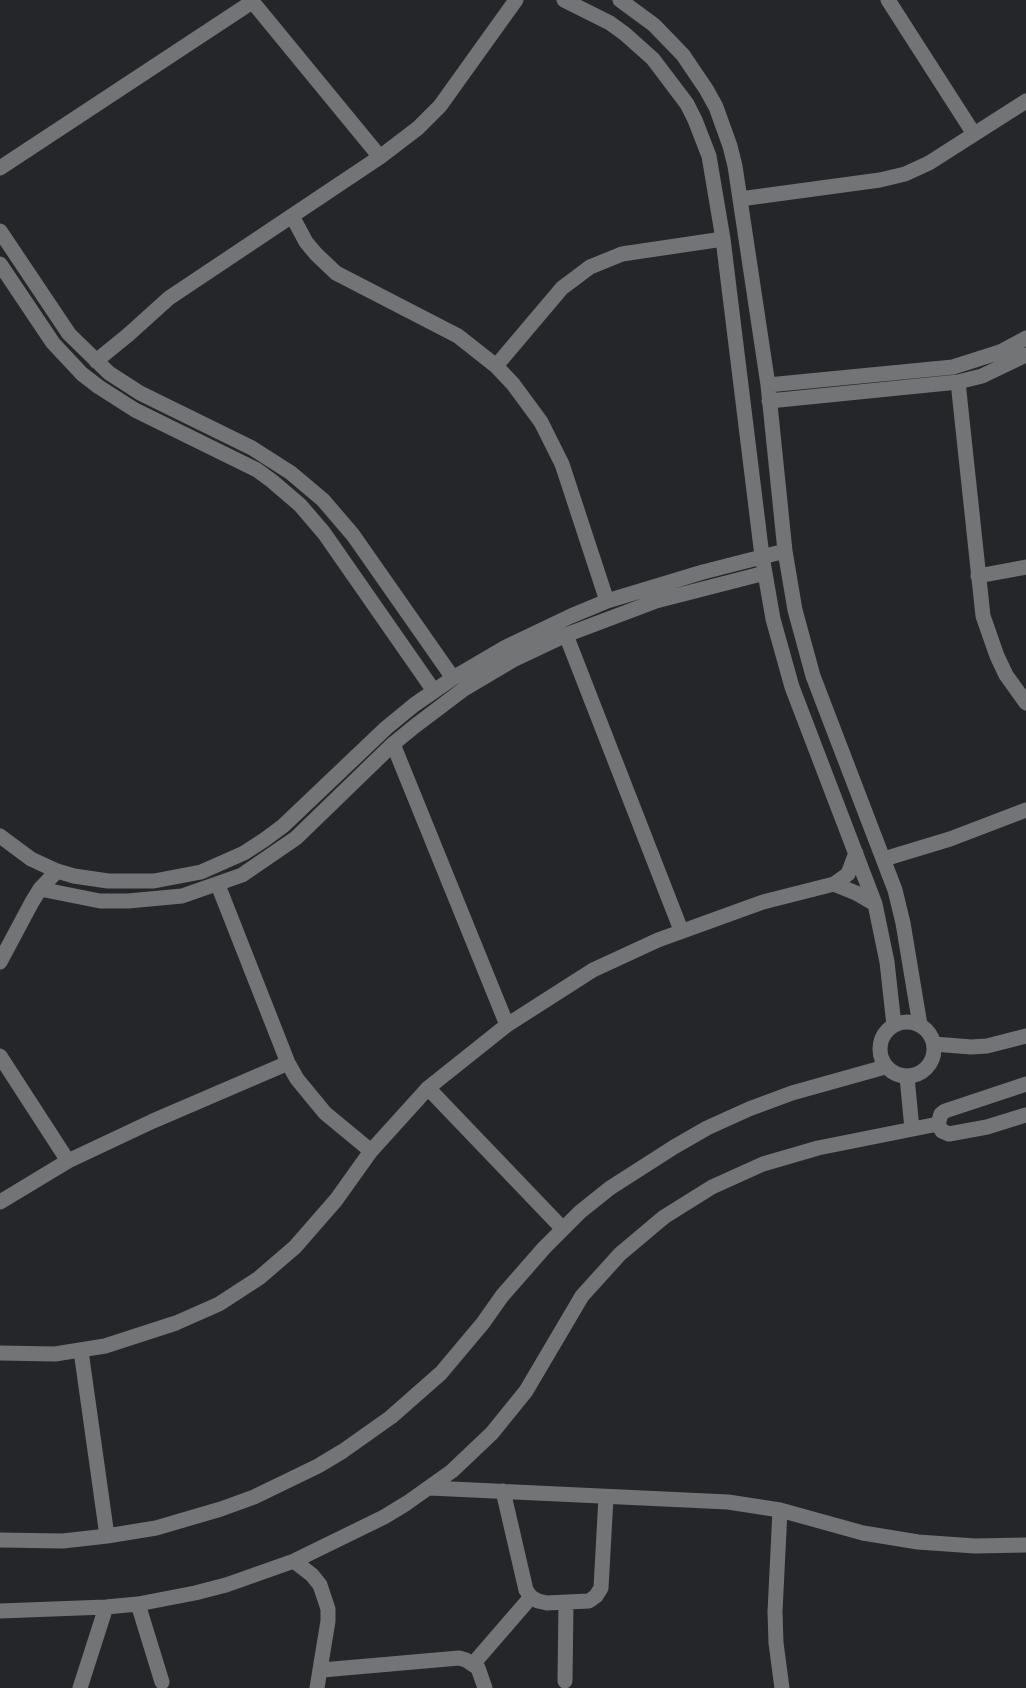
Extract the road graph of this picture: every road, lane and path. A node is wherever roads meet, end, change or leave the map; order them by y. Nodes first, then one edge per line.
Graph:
1 (516, 0) edge
2 (564, 0) edge
3 (621, 0) edge
4 (888, 0) edge
5 (251, 1) edge
6 (1026, 101) edge
7 (974, 134) junction
8 (380, 157) junction
9 (0, 168) edge
10 (740, 200) junction
11 (292, 216) junction
12 (0, 231) edge
13 (723, 239) junction
14 (0, 264) edge
15 (1026, 338) edge
16 (1026, 355) edge
17 (96, 361) junction
18 (496, 366) junction
19 (958, 382) junction
20 (768, 385) junction
21 (769, 401) junction
22 (785, 551) junction
23 (762, 556) junction
24 (1026, 567) edge
25 (765, 573) junction
26 (978, 576) junction
27 (607, 601) junction
28 (566, 635) junction
29 (453, 678) junction
30 (434, 691) junction
31 (1026, 703) edge
32 (393, 744) junction
33 (1026, 810) edge
34 (0, 836) edge
35 (856, 853) junction
36 (884, 858) junction
37 (57, 871) junction
38 (834, 884) junction
39 (218, 885) junction
40 (40, 890) junction
41 (875, 904) junction
42 (681, 930) junction
43 (0, 962) edge
44 (507, 1024) junction
45 (894, 1025) junction
46 (920, 1025) junction
47 (1026, 1036) edge
48 (934, 1044) junction
49 (0, 1056) edge
50 (288, 1063) junction
51 (885, 1067) junction
52 (907, 1077) junction
53 (1026, 1084) edge
54 (428, 1088) junction
55 (1026, 1115) edge
56 (938, 1124) junction
57 (912, 1129) junction
58 (371, 1151) junction
59 (68, 1161) junction
60 (0, 1202) edge
61 (563, 1229) junction
62 (81, 1351) junction
63 (0, 1353) edge
64 (430, 1488) junction
65 (503, 1491) junction
66 (606, 1497) junction
67 (780, 1510) junction
68 (107, 1536) junction
69 (0, 1540) edge
70 (1026, 1545) edge
71 (294, 1561) junction
72 (531, 1597) junction
73 (566, 1603) junction
74 (138, 1604) junction
75 (106, 1607) junction
76 (0, 1611) edge
77 (473, 1664) junction
78 (322, 1670) junction
79 (565, 1681) dead end
80 (162, 1682) dead end
81 (80, 1688) edge
82 (317, 1688) edge
83 (485, 1688) edge
84 (782, 1688) edge

1 - 8 street
2 - 13 street
3 - 10 street
4 - 7 street
5 - 8 street
5 - 9 street
6 - 7 street
7 - 10 street
8 - 11 street
10 - 20 street
11 - 17 street
11 - 18 street
12 - 17 street
13 - 18 street
13 - 23 street
14 - 30 street
15 - 20 street
16 - 19 street
17 - 29 street
18 - 27 street
19 - 21 street
19 - 26 street
20 - 21 street
21 - 22 street
22 - 23 street
22 - 36 street
23 - 25 street
23 - 27 street
24 - 26 street
25 - 28 street
25 - 35 street
26 - 31 street
27 - 29 street
28 - 32 street
28 - 42 street
29 - 30 street
30 - 37 street
32 - 39 street
32 - 44 street
33 - 36 street
34 - 37 street
35 - 38 street
35 - 41 street
36 - 46 street
37 - 40 street
38 - 41 street
38 - 42 street
39 - 40 street
39 - 50 street
40 - 43 street
41 - 45 street
42 - 44 street
44 - 54 street
45 - 46 street
45 - 51 street
46 - 48 street
47 - 48 street
48 - 52 street
49 - 59 street
50 - 58 street
50 - 59 street
51 - 52 street
51 - 61 street
52 - 57 street
53 - 56 street
54 - 58 street
54 - 61 street
55 - 56 street
56 - 57 street
57 - 64 street
58 - 62 street
59 - 60 street
61 - 68 street
62 - 63 street
62 - 68 street
64 - 65 street
64 - 71 street
65 - 66 street
65 - 72 street
66 - 67 street
66 - 73 street
67 - 70 street
67 - 84 street
68 - 69 street
71 - 74 street
71 - 78 street
72 - 73 street
72 - 77 street
73 - 79 street
74 - 75 street
74 - 80 street
75 - 76 street
75 - 81 street
77 - 78 street
77 - 83 street
78 - 82 street

